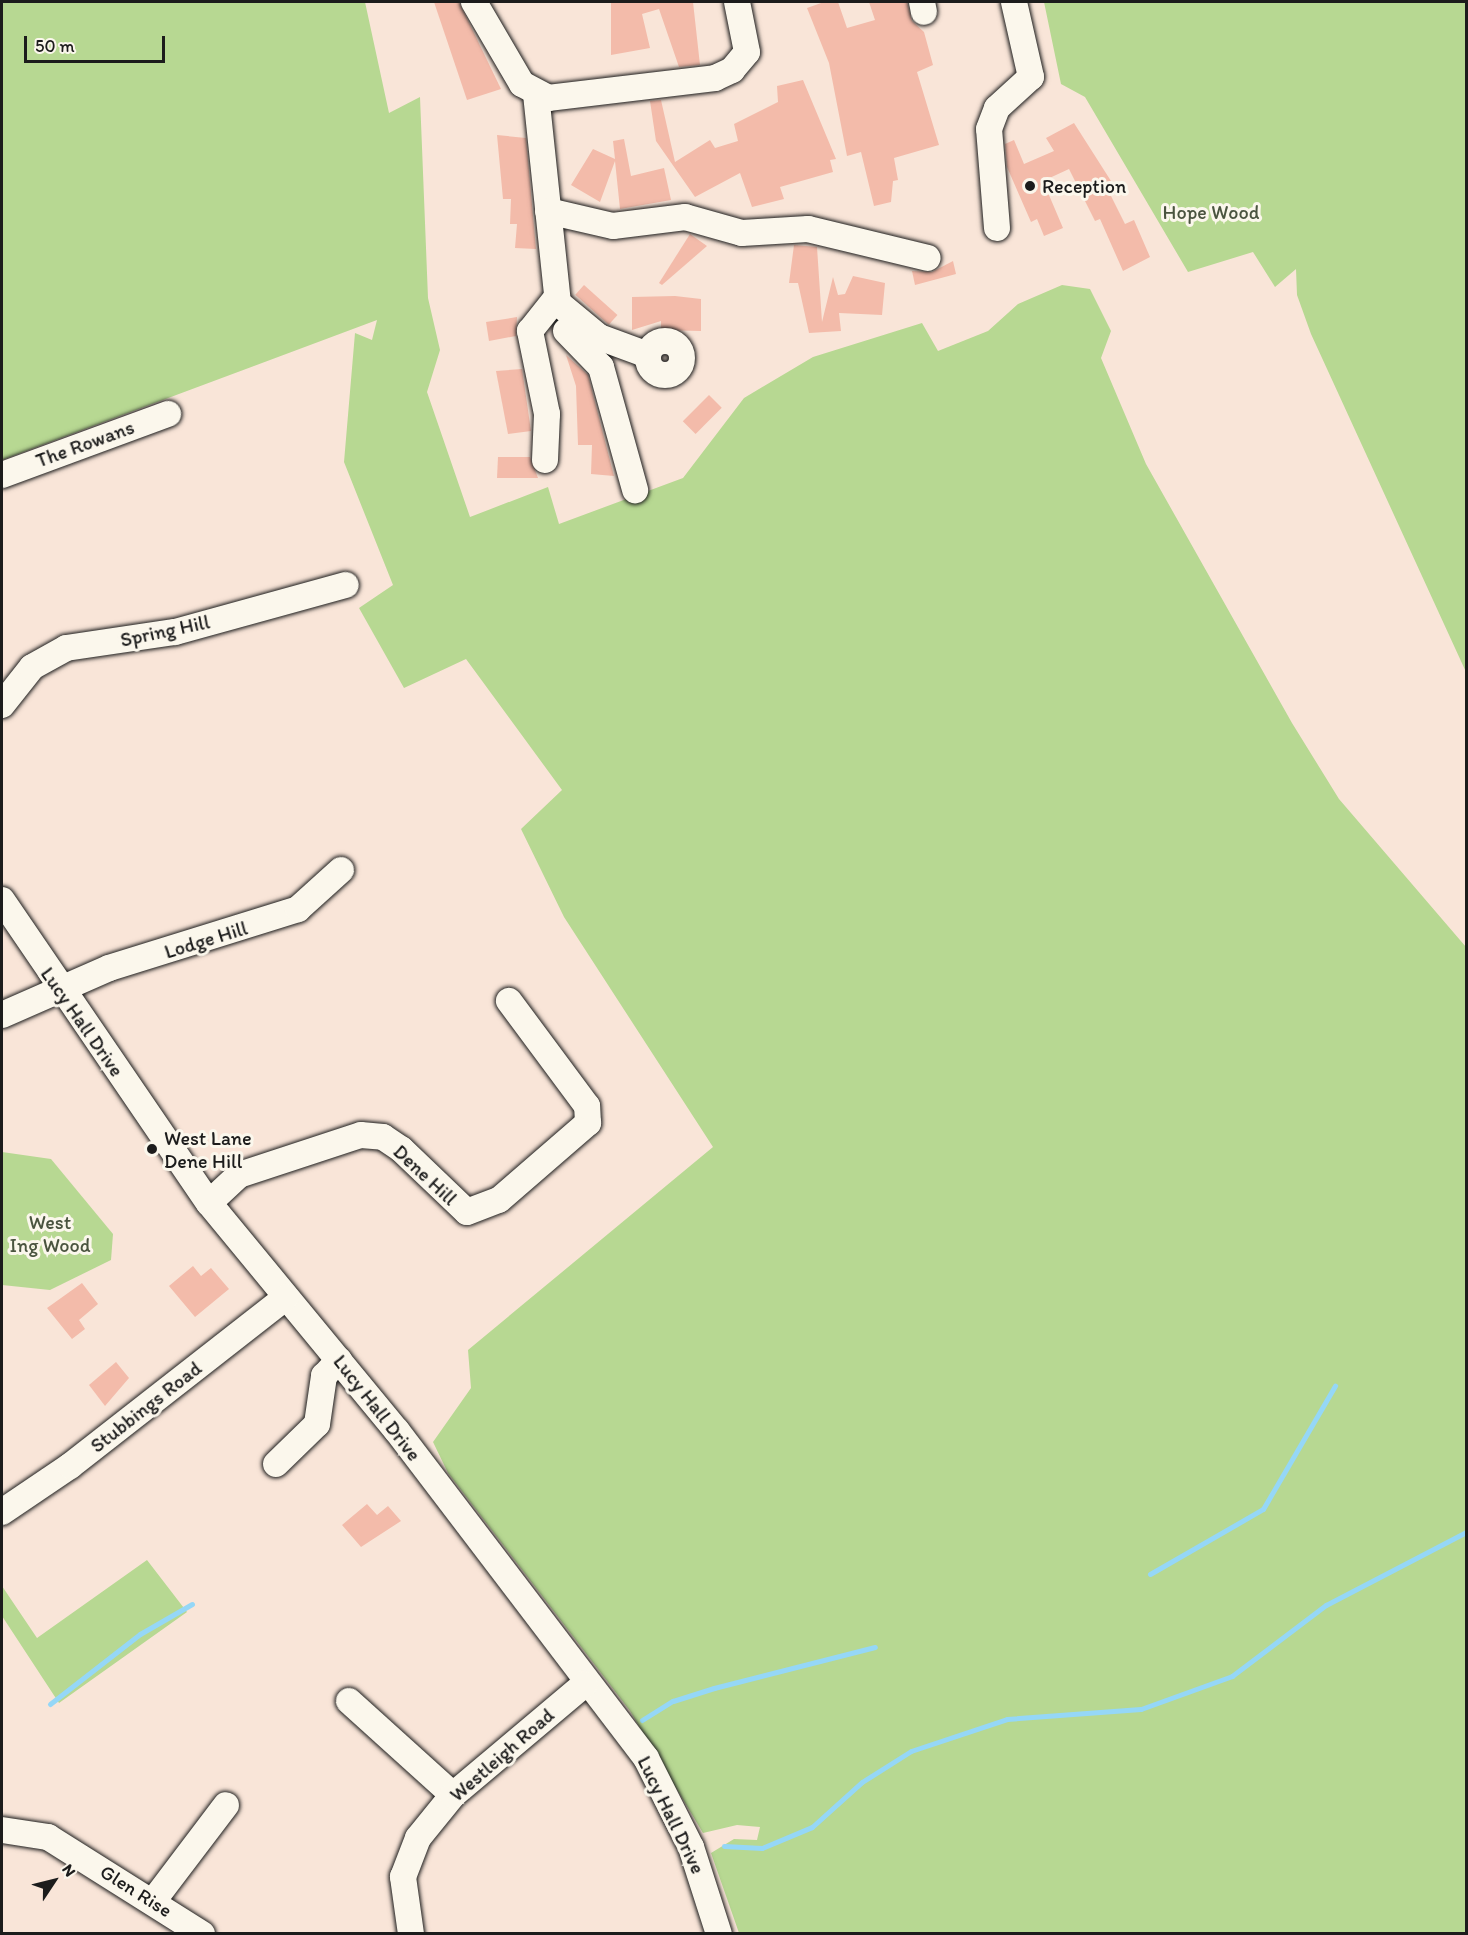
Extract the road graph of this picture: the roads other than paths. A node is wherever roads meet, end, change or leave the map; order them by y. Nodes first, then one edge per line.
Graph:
1 (474, 2) edge
2 (737, 2) edge
3 (1014, 2) edge
4 (536, 94) junction
5 (548, 211) junction
6 (997, 228) dead end
7 (928, 258) dead end
8 (557, 297) junction
9 (575, 319) junction
10 (648, 355) dead end
11 (168, 414) dead end
12 (545, 460) dead end
13 (2, 475) edge
14 (635, 490) dead end
15 (346, 585) dead end
16 (2, 705) edge
17 (341, 870) dead end
18 (2, 900) edge
19 (59, 992) junction
20 (509, 1001) dead end
21 (2, 1015) edge
22 (209, 1203) junction
23 (286, 1297) junction
24 (339, 1360) junction
25 (276, 1464) dead end
26 (2, 1512) edge
27 (585, 1684) junction
28 (349, 1701) dead end
29 (453, 1795) junction
30 (226, 1805) dead end
31 (2, 1830) edge
32 (154, 1900) junction
33 (202, 1934) edge
34 (411, 1934) edge
35 (719, 1934) edge

1 - 4 street
2 - 4 street
3 - 6 street
4 - 5 street
5 - 7 street
5 - 8 street
8 - 9 street
8 - 12 street
9 - 10 street
9 - 14 street
11 - 13 street, The Rowans
15 - 16 street, Spring Hill
17 - 19 street, Lodge Hill
18 - 19 street, Lucy Hall Drive
19 - 21 street, Lodge Hill
19 - 22 street, Lucy Hall Drive
20 - 22 street, Dene Hill
22 - 23 street, Lucy Hall Drive
23 - 24 street, Lucy Hall Drive
23 - 26 street, Stubbings Road
24 - 25 street
24 - 27 street, Lucy Hall Drive
27 - 29 street, Westleigh Road
27 - 35 street, Lucy Hall Drive
28 - 29 street
29 - 34 street, Westleigh Road
30 - 32 street
31 - 32 street, Glen Rise
32 - 33 street, Glen Rise

